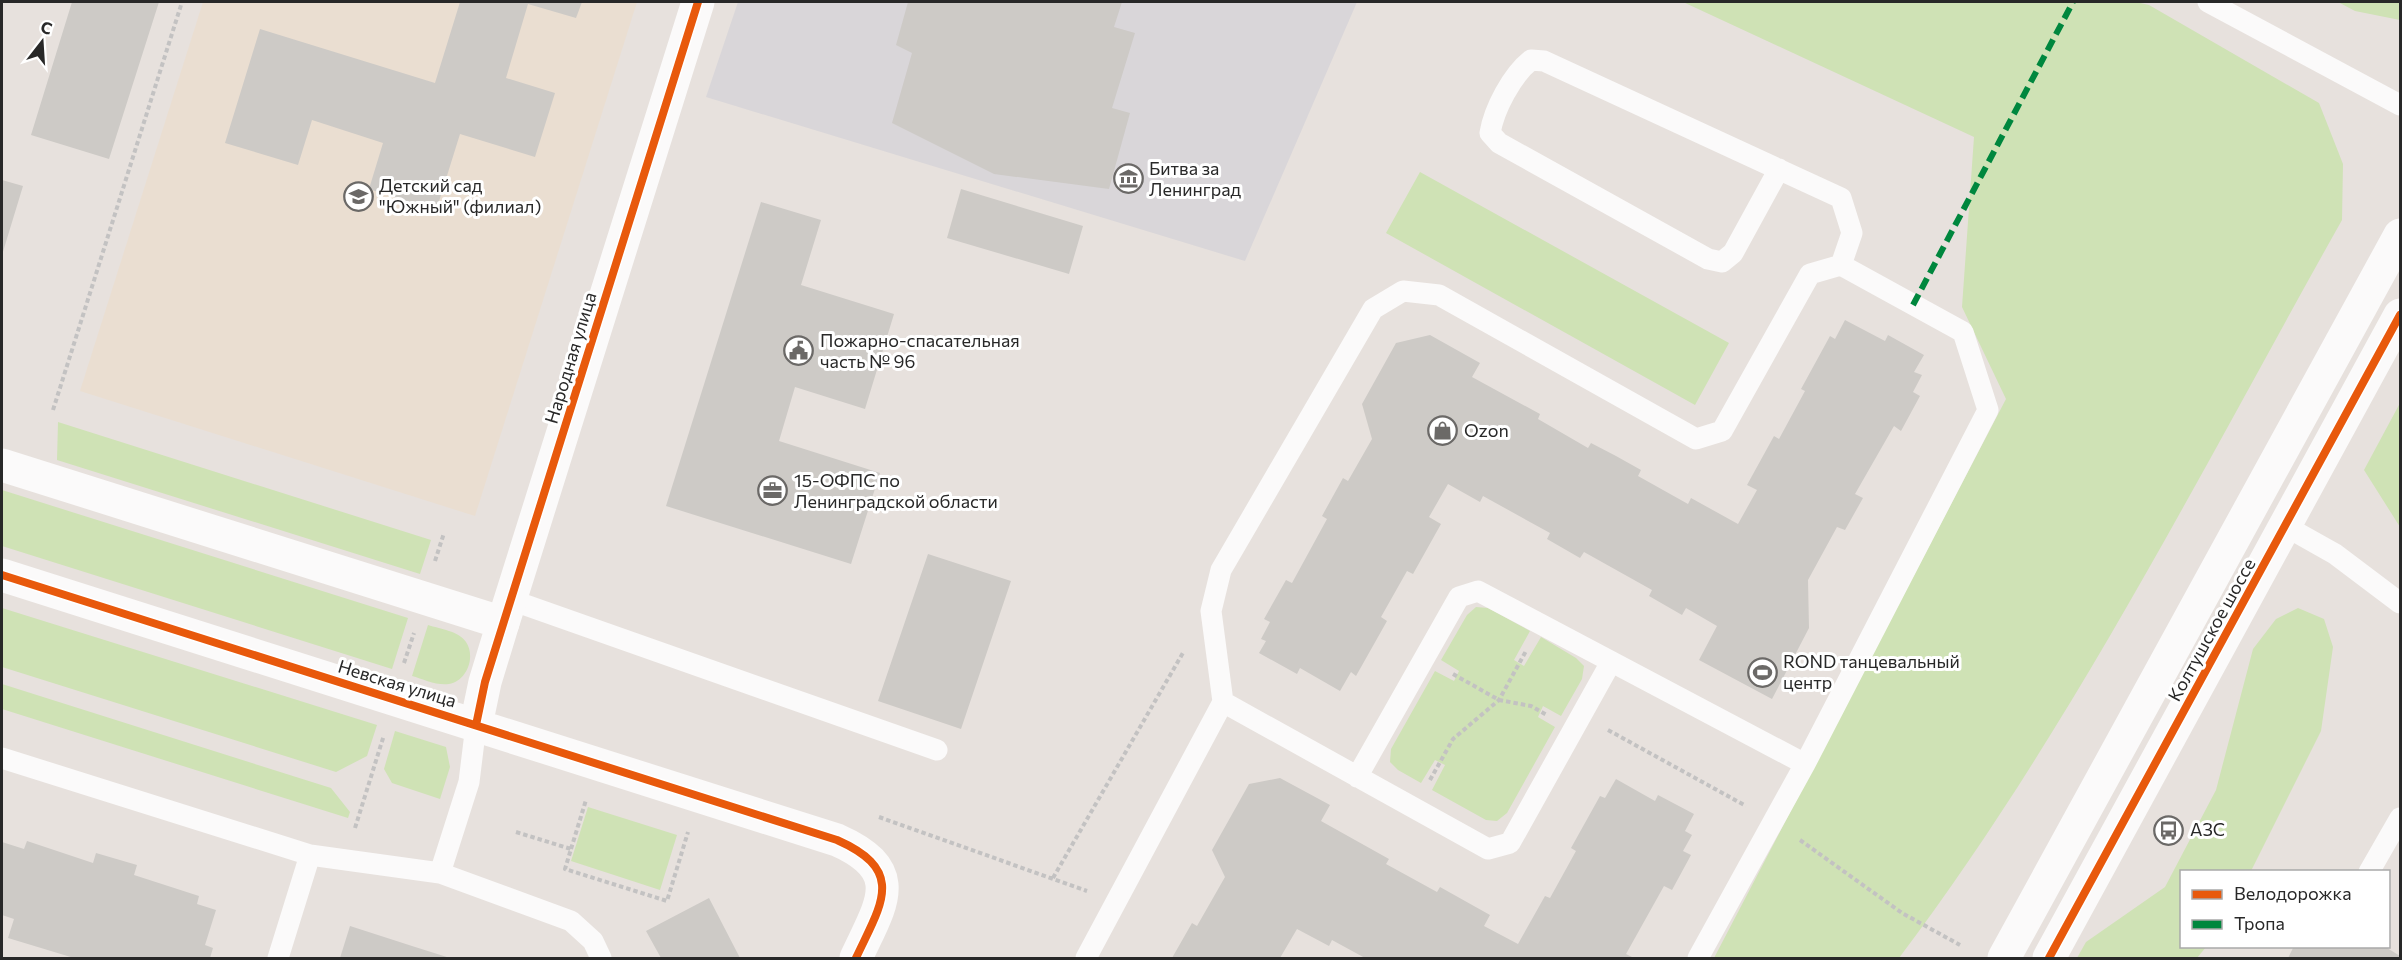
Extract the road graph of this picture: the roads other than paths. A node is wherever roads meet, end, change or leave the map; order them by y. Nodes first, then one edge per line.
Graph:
1 (698, 2) edge
2 (2208, 2) edge
3 (2400, 105) edge
4 (1779, 170) junction
5 (2400, 235) edge
6 (1841, 265) junction
7 (2400, 315) edge
8 (2, 465) edge
9 (2285, 526) junction
10 (2, 575) edge
11 (2400, 603) edge
12 (507, 612) junction
13 (1611, 662) junction
14 (1223, 702) junction
15 (476, 725) junction
16 (937, 750) dead end
17 (2, 758) edge
18 (1805, 764) junction
19 (1357, 777) junction
20 (2398, 828) edge
21 (310, 855) junction
22 (2370, 870) edge
23 (440, 873) junction
24 (278, 958) edge
25 (601, 958) edge
26 (856, 958) edge
27 (1086, 958) edge
28 (1698, 958) edge
29 (2004, 958) edge
30 (2049, 958) edge

1 - 12 street, Народная улица
2 - 3 lane
4 - 4 lane
4 - 6 lane
5 - 29 street, Колтушское шоссе
6 - 14 lane
6 - 18 lane
7 - 9 street, Колтушское шоссе
8 - 12 street
9 - 11 lane
9 - 30 street, Колтушское шоссе
10 - 15 street, Невская улица
12 - 15 street, Народная улица
12 - 16 lane
13 - 18 lane
13 - 19 lane
13 - 19 lane
14 - 19 lane
14 - 27 lane
15 - 23 lane
15 - 26 street, Невская улица
17 - 21 lane
18 - 28 lane
20 - 22 lane
21 - 23 lane
21 - 24 lane
23 - 25 lane

